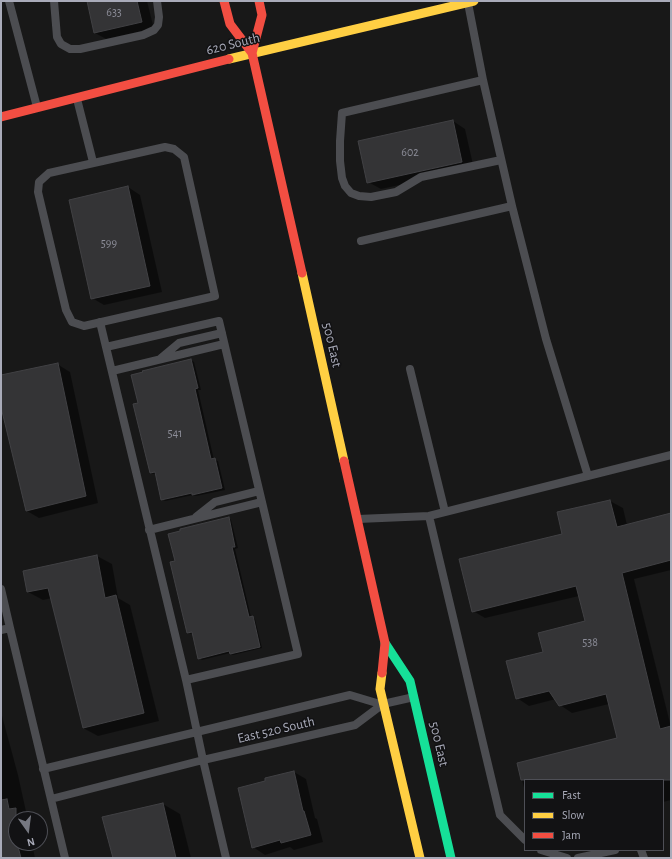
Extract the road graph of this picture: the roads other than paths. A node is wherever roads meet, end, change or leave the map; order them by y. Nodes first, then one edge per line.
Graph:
1 (9, 1) edge
2 (54, 1) edge
3 (157, 1) edge
4 (224, 1) edge
5 (259, 1) edge
6 (471, 2) edge
7 (437, 5) edge
8 (252, 53) junction
9 (483, 80) junction
10 (77, 98) junction
11 (37, 108) junction
12 (1, 117) edge
13 (501, 160) junction
14 (93, 162) junction
15 (512, 206) junction
16 (361, 241) dead end
17 (100, 322) junction
18 (222, 333) junction
19 (224, 344) junction
20 (106, 347) junction
21 (159, 360) junction
22 (410, 369) dead end
23 (112, 371) junction
24 (671, 455) edge
25 (588, 476) junction
26 (259, 491) junction
27 (262, 502) junction
28 (445, 512) junction
29 (429, 516) junction
30 (194, 519) junction
31 (357, 519) junction
32 (149, 530) junction
33 (1, 589) edge
34 (10, 628) junction
35 (1, 630) edge
36 (385, 642) junction
37 (186, 680) junction
38 (414, 697) junction
39 (383, 704) junction
40 (197, 732) junction
41 (203, 760) junction
42 (43, 769) junction
43 (51, 799) junction
44 (524, 839) edge
45 (544, 851) edge
46 (610, 851) edge
47 (65, 858) edge
48 (226, 858) edge
49 (420, 858) edge
50 (451, 858) edge
51 (567, 858) edge
52 (578, 858) edge

1 - 11 lane
2 - 3 lane
4 - 8 main road, 500 East
5 - 8 main road, 500 East
6 - 7 main road, 620 South
6 - 9 lane
7 - 8 main road, 620 South
8 - 10 main road, 620 South
8 - 31 main road, 500 East
9 - 13 lane
9 - 13 lane
10 - 11 main road, 620 South
10 - 14 lane
11 - 12 main road, 620 South
13 - 15 lane
14 - 17 lane
14 - 17 lane
15 - 16 lane
15 - 25 lane
17 - 20 lane
18 - 19 lane
18 - 20 lane
18 - 21 lane
19 - 21 lane
19 - 26 lane
20 - 23 lane
21 - 23 lane
22 - 28 lane
23 - 32 lane
24 - 25 lane
25 - 28 lane
26 - 27 lane
26 - 30 lane
27 - 30 lane
27 - 37 lane
28 - 29 lane
29 - 31 lane
29 - 44 lane
30 - 32 lane
31 - 36 main road, 500 East
32 - 37 lane
33 - 34 lane
34 - 35 lane
34 - 42 lane
36 - 38 main road, 500 East
36 - 39 main road, 500 East
37 - 40 lane
38 - 39 lane
38 - 50 main road, 500 East
39 - 40 lane
39 - 41 lane, East 520 South
39 - 49 main road, 500 East
40 - 41 lane
40 - 42 lane
41 - 43 lane, East 520 South
41 - 48 lane
42 - 43 lane
43 - 47 lane
45 - 51 lane
46 - 52 lane

